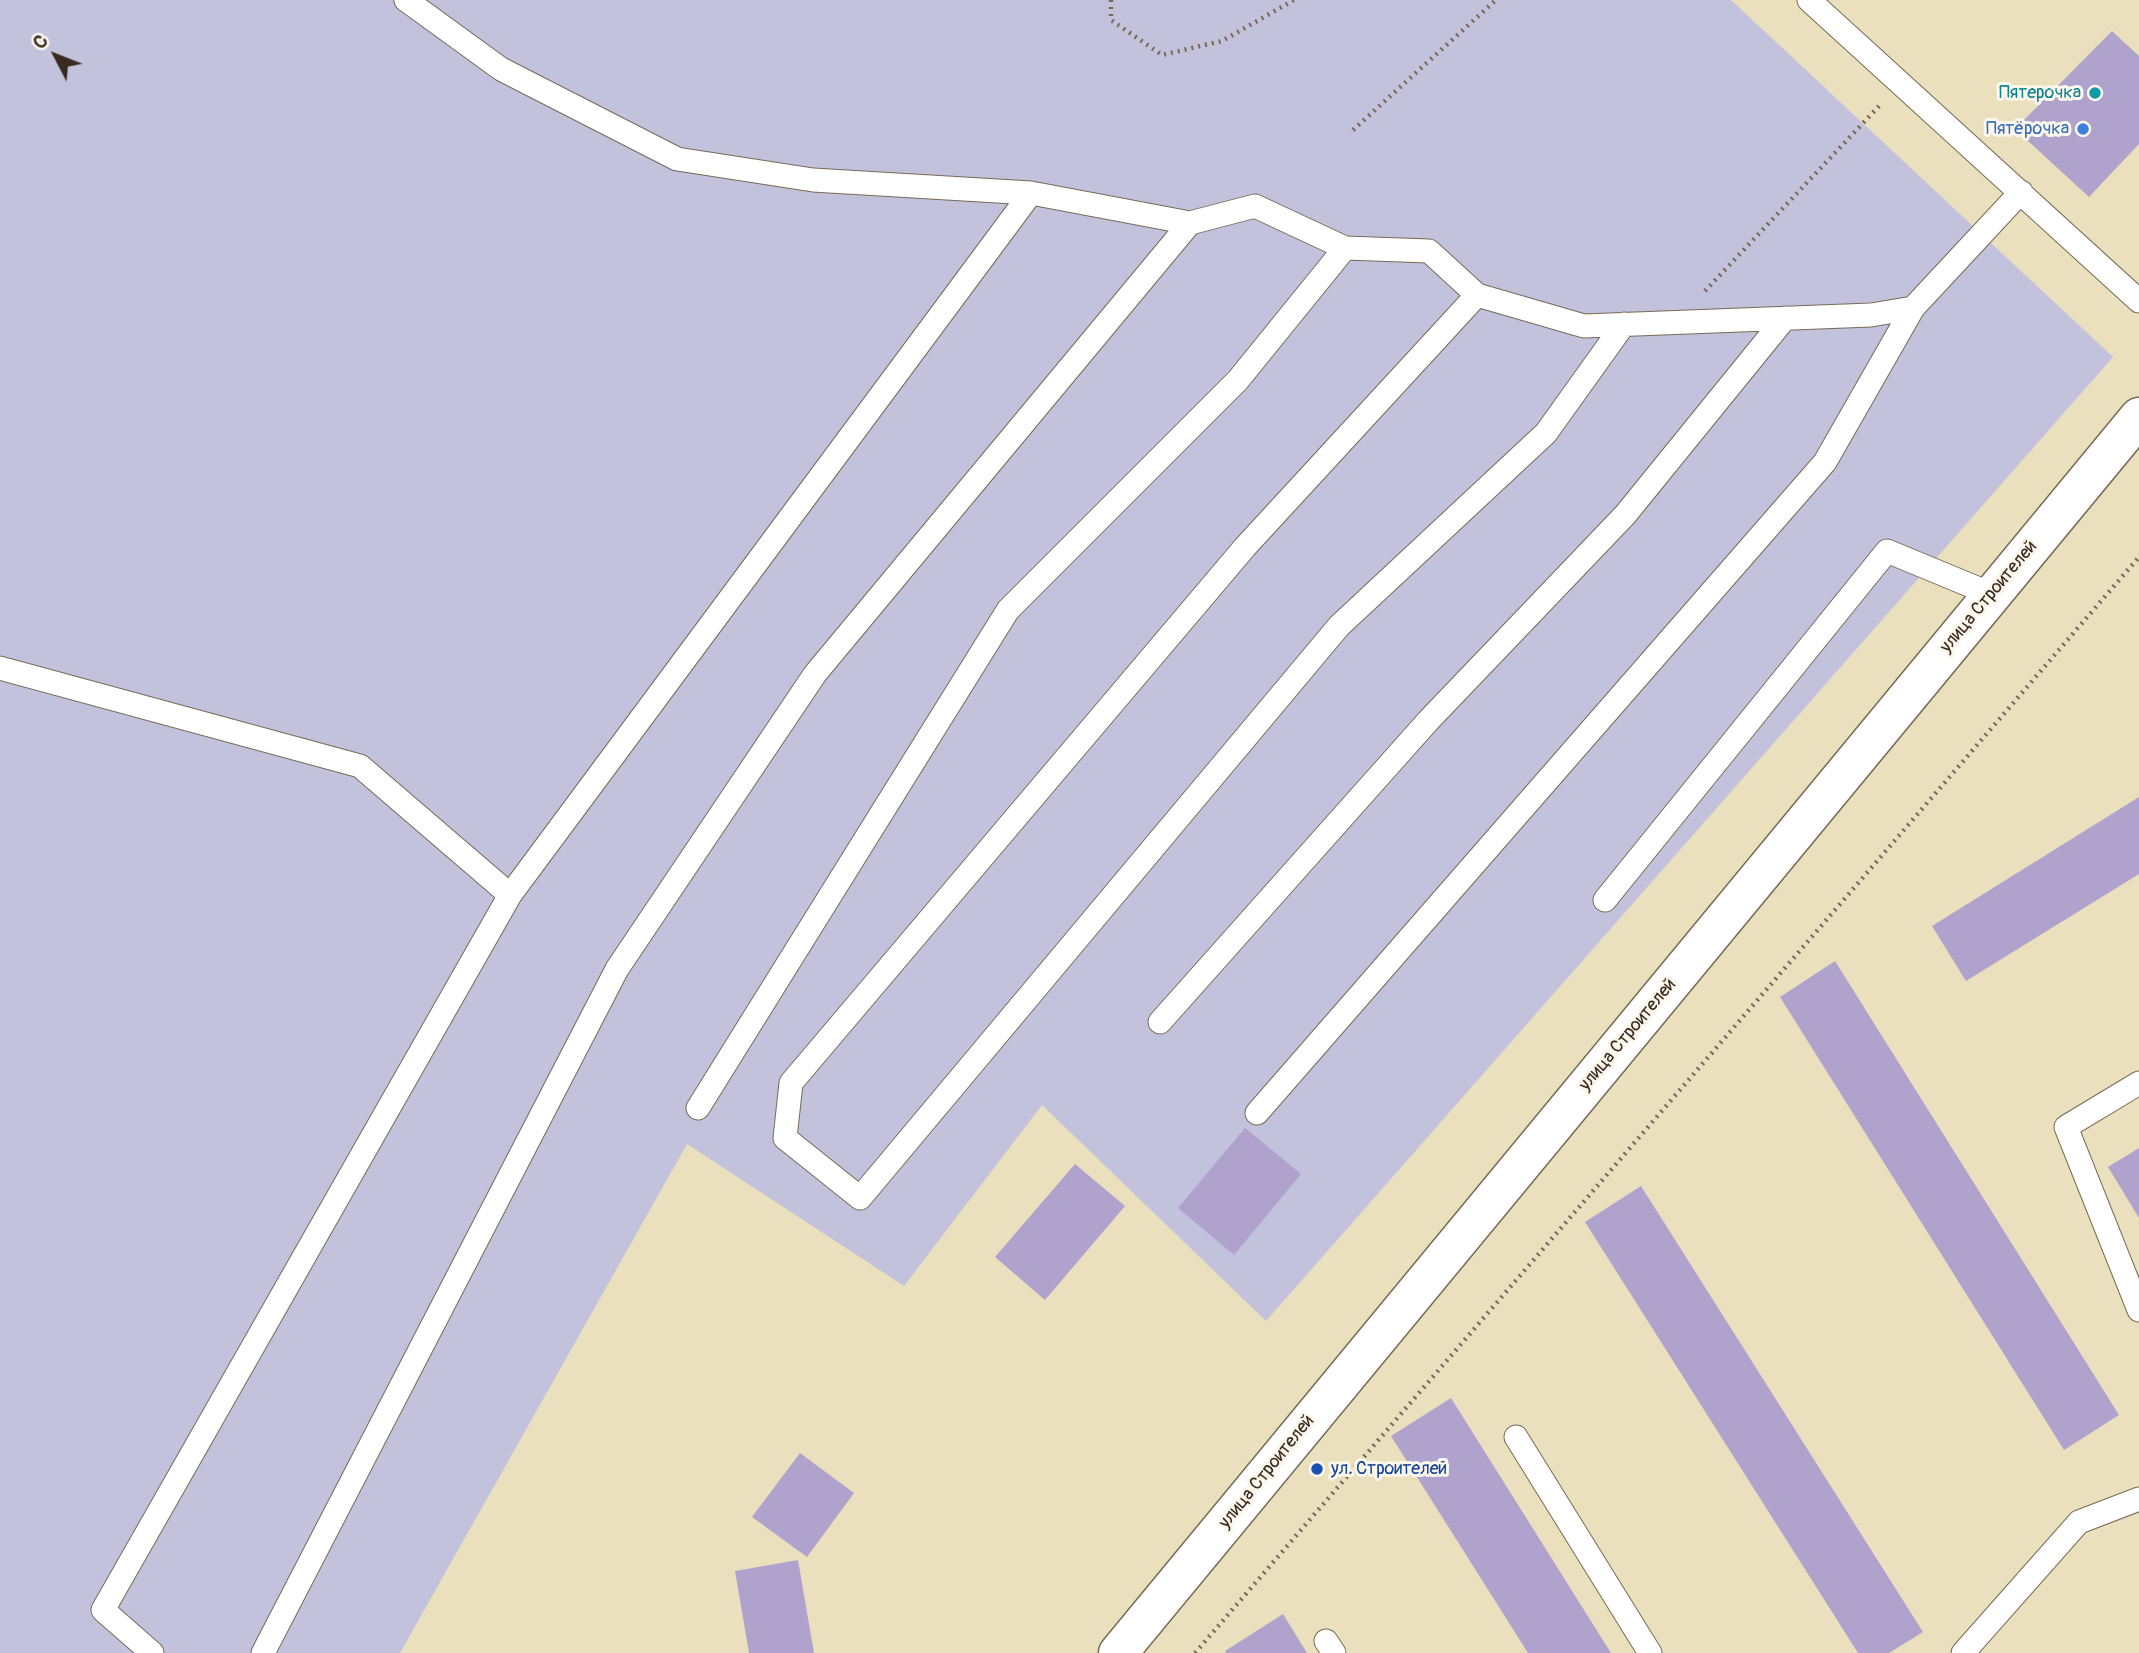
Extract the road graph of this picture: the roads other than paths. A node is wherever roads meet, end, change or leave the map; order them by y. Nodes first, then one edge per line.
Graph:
1 (406, 0) edge
2 (1809, 0) edge
3 (2021, 192) junction
4 (1031, 193) junction
5 (1190, 223) junction
6 (1345, 248) junction
7 (1477, 295) junction
8 (2139, 301) edge
9 (1913, 308) junction
10 (1785, 318) junction
11 (1624, 324) junction
12 (2136, 429) edge
13 (1991, 594) junction
14 (0, 668) edge
15 (510, 895) junction
16 (1605, 900) dead end
17 (1160, 1021) dead end
18 (2139, 1083) edge
19 (698, 1108) dead end
20 (1257, 1113) dead end
21 (2139, 1310) edge
22 (1516, 1437) dead end
23 (2139, 1499) edge
24 (152, 1653) edge
25 (263, 1653) edge
26 (1118, 1653) edge
27 (1650, 1653) edge
28 (1963, 1653) edge

1 - 4 lane
2 - 3 lane
3 - 8 lane
3 - 9 lane
4 - 5 lane
4 - 15 lane
5 - 6 lane
5 - 25 lane
6 - 7 lane
6 - 19 lane
7 - 11 lane
7 - 11 lane
9 - 10 lane
9 - 20 lane
10 - 11 lane
10 - 17 lane
12 - 13 street, улица Строителей
13 - 16 lane
13 - 26 street, улица Строителей
14 - 15 lane
15 - 24 lane
18 - 21 lane
22 - 27 lane
23 - 28 lane

